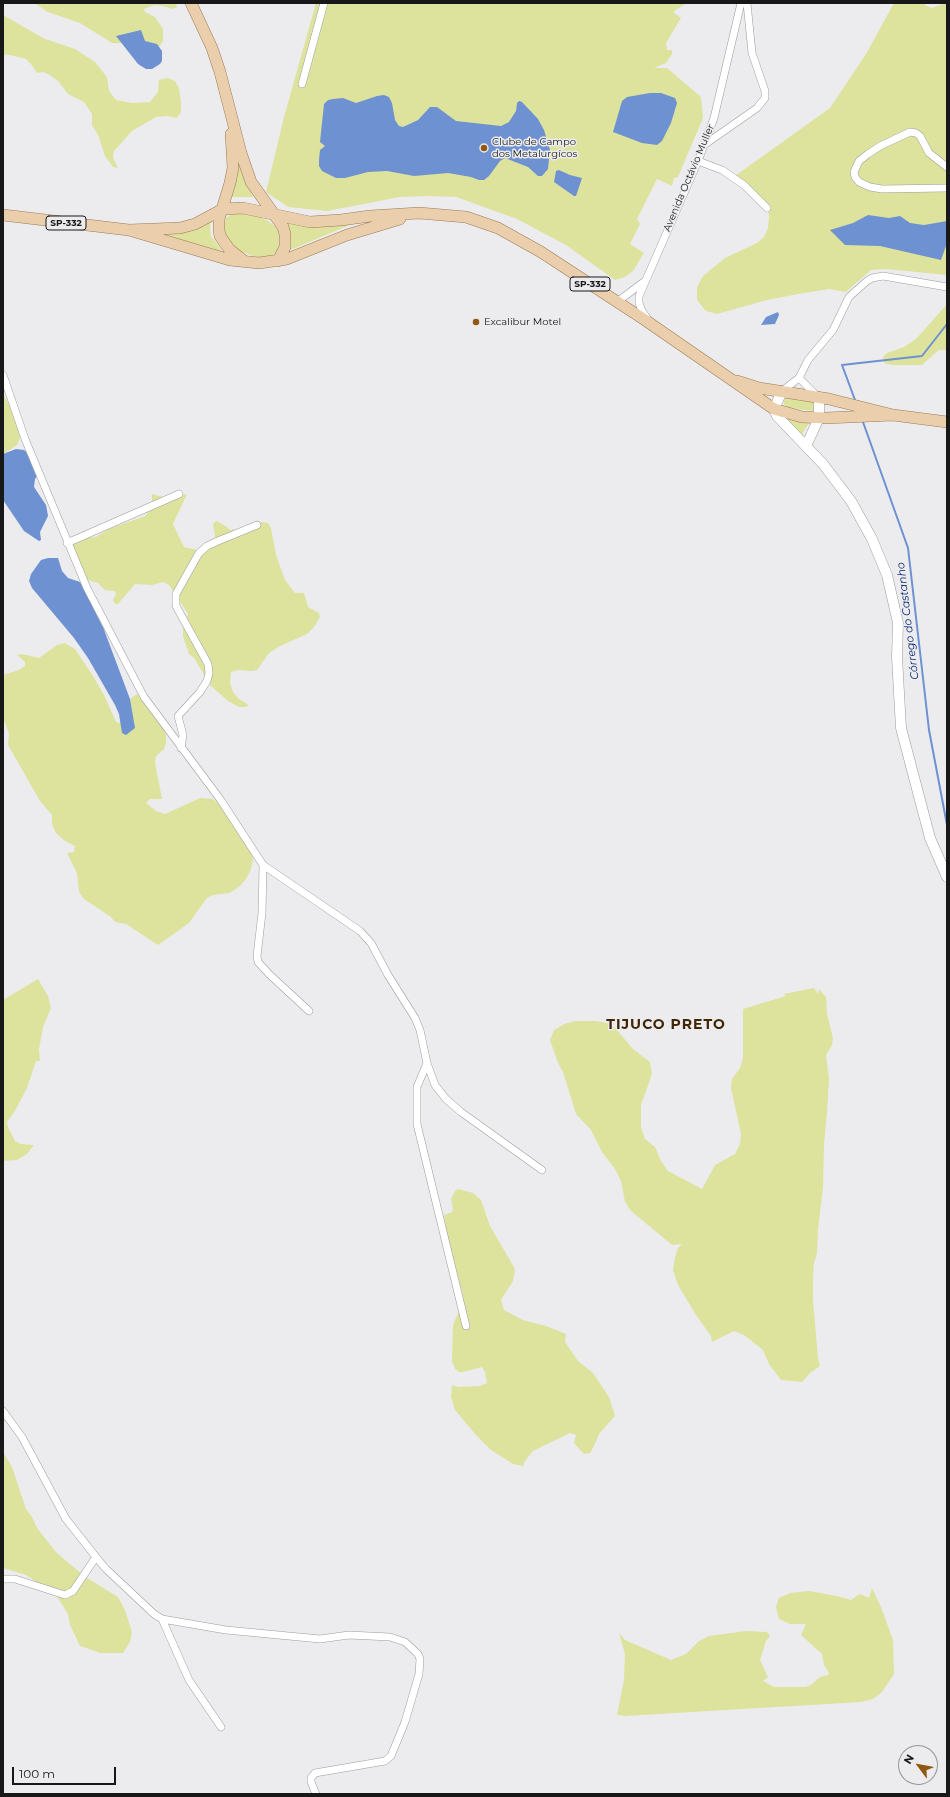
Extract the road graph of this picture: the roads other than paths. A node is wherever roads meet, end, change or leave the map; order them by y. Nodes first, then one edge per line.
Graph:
1 (191, 3) edge
2 (324, 3) edge
3 (741, 3) edge
4 (747, 3) edge
5 (302, 84) dead end
6 (230, 111) junction
7 (704, 146) junction
8 (698, 160) junction
9 (947, 168) edge
10 (947, 188) edge
11 (767, 208) dead end
12 (223, 209) junction
13 (273, 213) junction
14 (440, 214) junction
15 (3, 215) edge
16 (129, 230) junction
17 (278, 261) junction
18 (246, 262) junction
19 (645, 281) junction
20 (947, 288) edge
21 (617, 302) junction
22 (662, 332) junction
23 (3, 375) edge
24 (729, 378) junction
25 (799, 378) junction
26 (782, 391) junction
27 (818, 397) junction
28 (774, 409) junction
29 (893, 415) junction
30 (819, 418) junction
31 (947, 422) edge
32 (806, 446) junction
33 (179, 494) dead end
34 (257, 525) dead end
35 (67, 543) junction
36 (181, 748) junction
37 (263, 865) junction
38 (947, 877) edge
39 (309, 1011) dead end
40 (427, 1064) junction
41 (542, 1170) dead end
42 (466, 1326) dead end
43 (3, 1411) edge
44 (96, 1557) junction
45 (3, 1579) edge
46 (162, 1619) junction
47 (221, 1727) dead end
48 (316, 1794) edge

1 - 6 main road
2 - 5 street
3 - 7 street, Avenida Octávio Muller
4 - 7 street
6 - 12 main road
6 - 13 main road
7 - 8 street, Avenida Octávio Muller
8 - 11 street
8 - 19 street, Avenida Octávio Muller
9 - 10 street
12 - 13 main road, SP-332
12 - 16 main road, SP-332
12 - 18 main road
13 - 14 main road, SP-332
13 - 17 main road
14 - 17 main road, SP-332
14 - 21 main road, SP-332
15 - 16 main road, SP-332
16 - 18 main road, SP-332
17 - 18 main road, SP-332
19 - 21 street
19 - 22 street, Avenida Octávio Muller
20 - 25 street
21 - 22 main road, SP-332
22 - 24 main road, SP-332
23 - 35 street
24 - 26 main road, SP-332
24 - 28 main road, SP-332
25 - 26 street
25 - 27 street
26 - 27 main road, SP-332
26 - 28 main road
27 - 29 main road, SP-332
27 - 30 main road
28 - 30 main road, SP-332
28 - 32 main road
29 - 30 main road, SP-332
29 - 31 main road, SP-332
30 - 32 main road
32 - 38 main road
33 - 35 street
34 - 36 street
35 - 36 street
36 - 37 street
37 - 39 street
37 - 40 street
40 - 41 street
40 - 42 street
43 - 44 street
44 - 45 street
44 - 46 street
46 - 47 street
46 - 48 street

